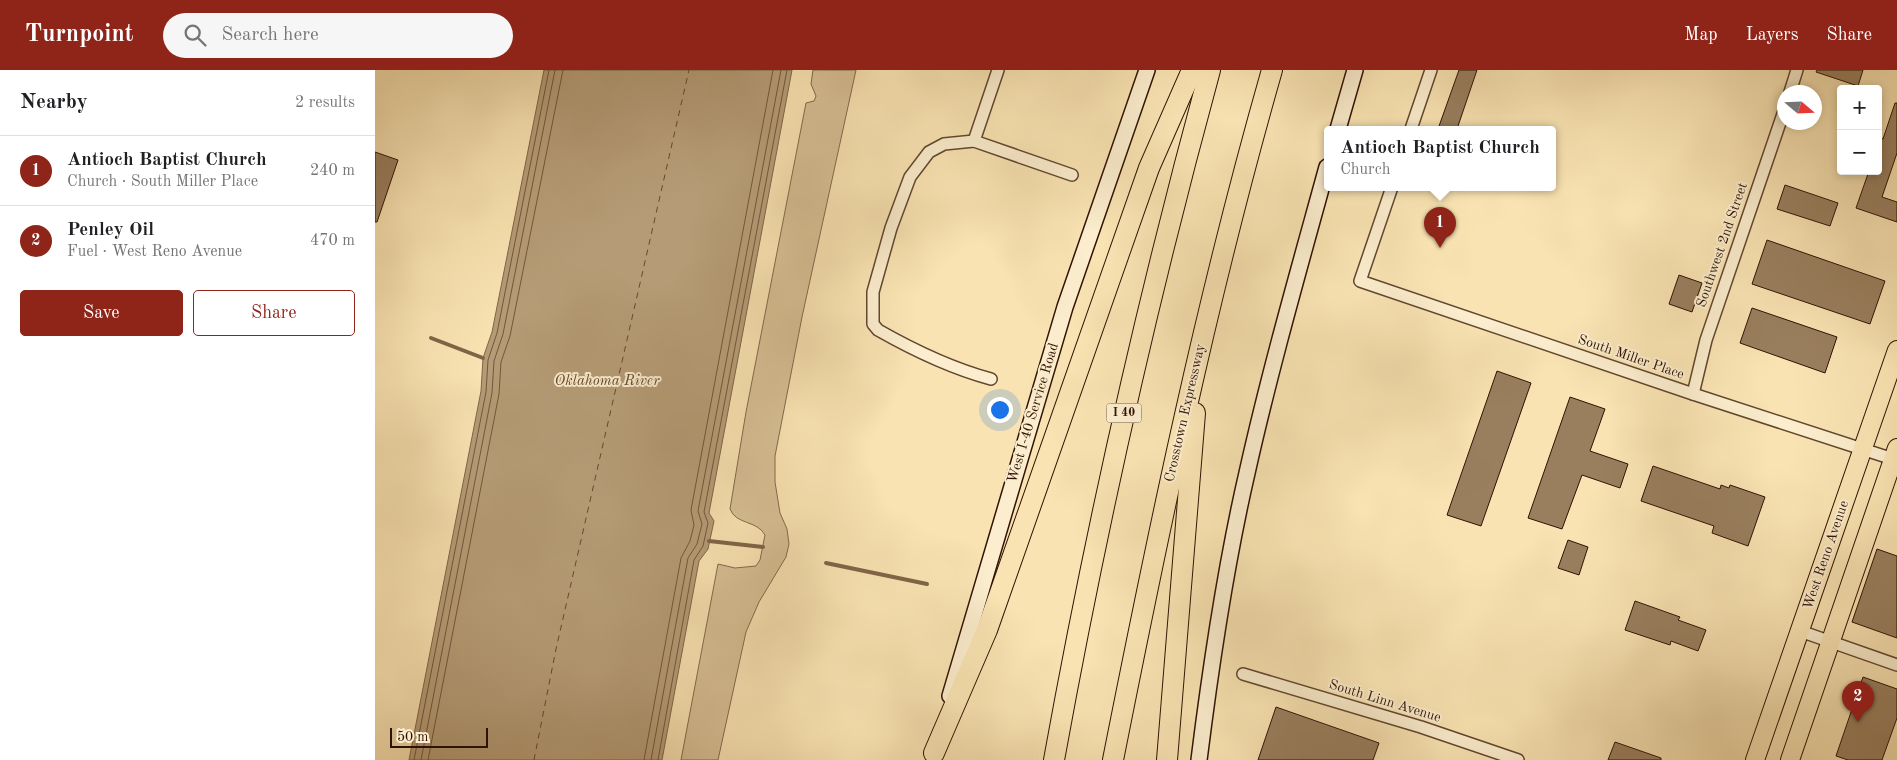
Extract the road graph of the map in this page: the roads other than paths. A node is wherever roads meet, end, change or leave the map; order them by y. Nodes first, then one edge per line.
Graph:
1 (998, 70) edge
2 (1147, 70) edge
3 (1192, 70) edge
4 (1210, 70) edge
5 (1272, 70) edge
6 (1355, 70) edge
7 (1431, 70) edge
8 (1797, 70) edge
9 (1792, 85) edge
10 (1339, 126) edge
11 (1412, 126) edge
12 (1778, 130) edge
13 (974, 141) junction
14 (1072, 175) dead end
15 (1324, 178) edge
16 (1391, 191) edge
17 (1202, 336) junction
18 (1897, 350) edge
19 (991, 379) dead end
20 (1693, 394) junction
21 (1863, 448) junction
22 (1895, 453) edge
23 (1800, 631) junction
24 (1831, 642) junction
25 (1897, 665) edge
26 (1243, 674) dead end
27 (933, 757) edge
28 (1054, 760) edge
29 (1113, 760) edge
30 (1167, 760) edge
31 (1199, 760) edge
32 (1518, 760) edge
33 (1755, 760) edge
34 (1790, 760) edge

1 - 13 street
2 - 27 main road, West I-40 Service Road
3 - 27 highway
4 - 28 highway, I 40
5 - 17 highway, Crosstown Expressway
6 - 10 main road
7 - 11 street
8 - 9 street
12 - 20 street, Southwest 2nd Street
13 - 14 street
13 - 19 street
15 - 31 main road
16 - 20 street, South Miller Place
17 - 29 highway, Crosstown Expressway
17 - 30 highway
18 - 21 main road, West Reno Avenue
20 - 21 street, South Miller Place
21 - 22 street, South Miller Place
21 - 23 main road, West Reno Avenue
22 - 24 main road
23 - 24 street
23 - 33 main road, West Reno Avenue
24 - 25 street
24 - 34 main road
26 - 32 street, South Linn Avenue

